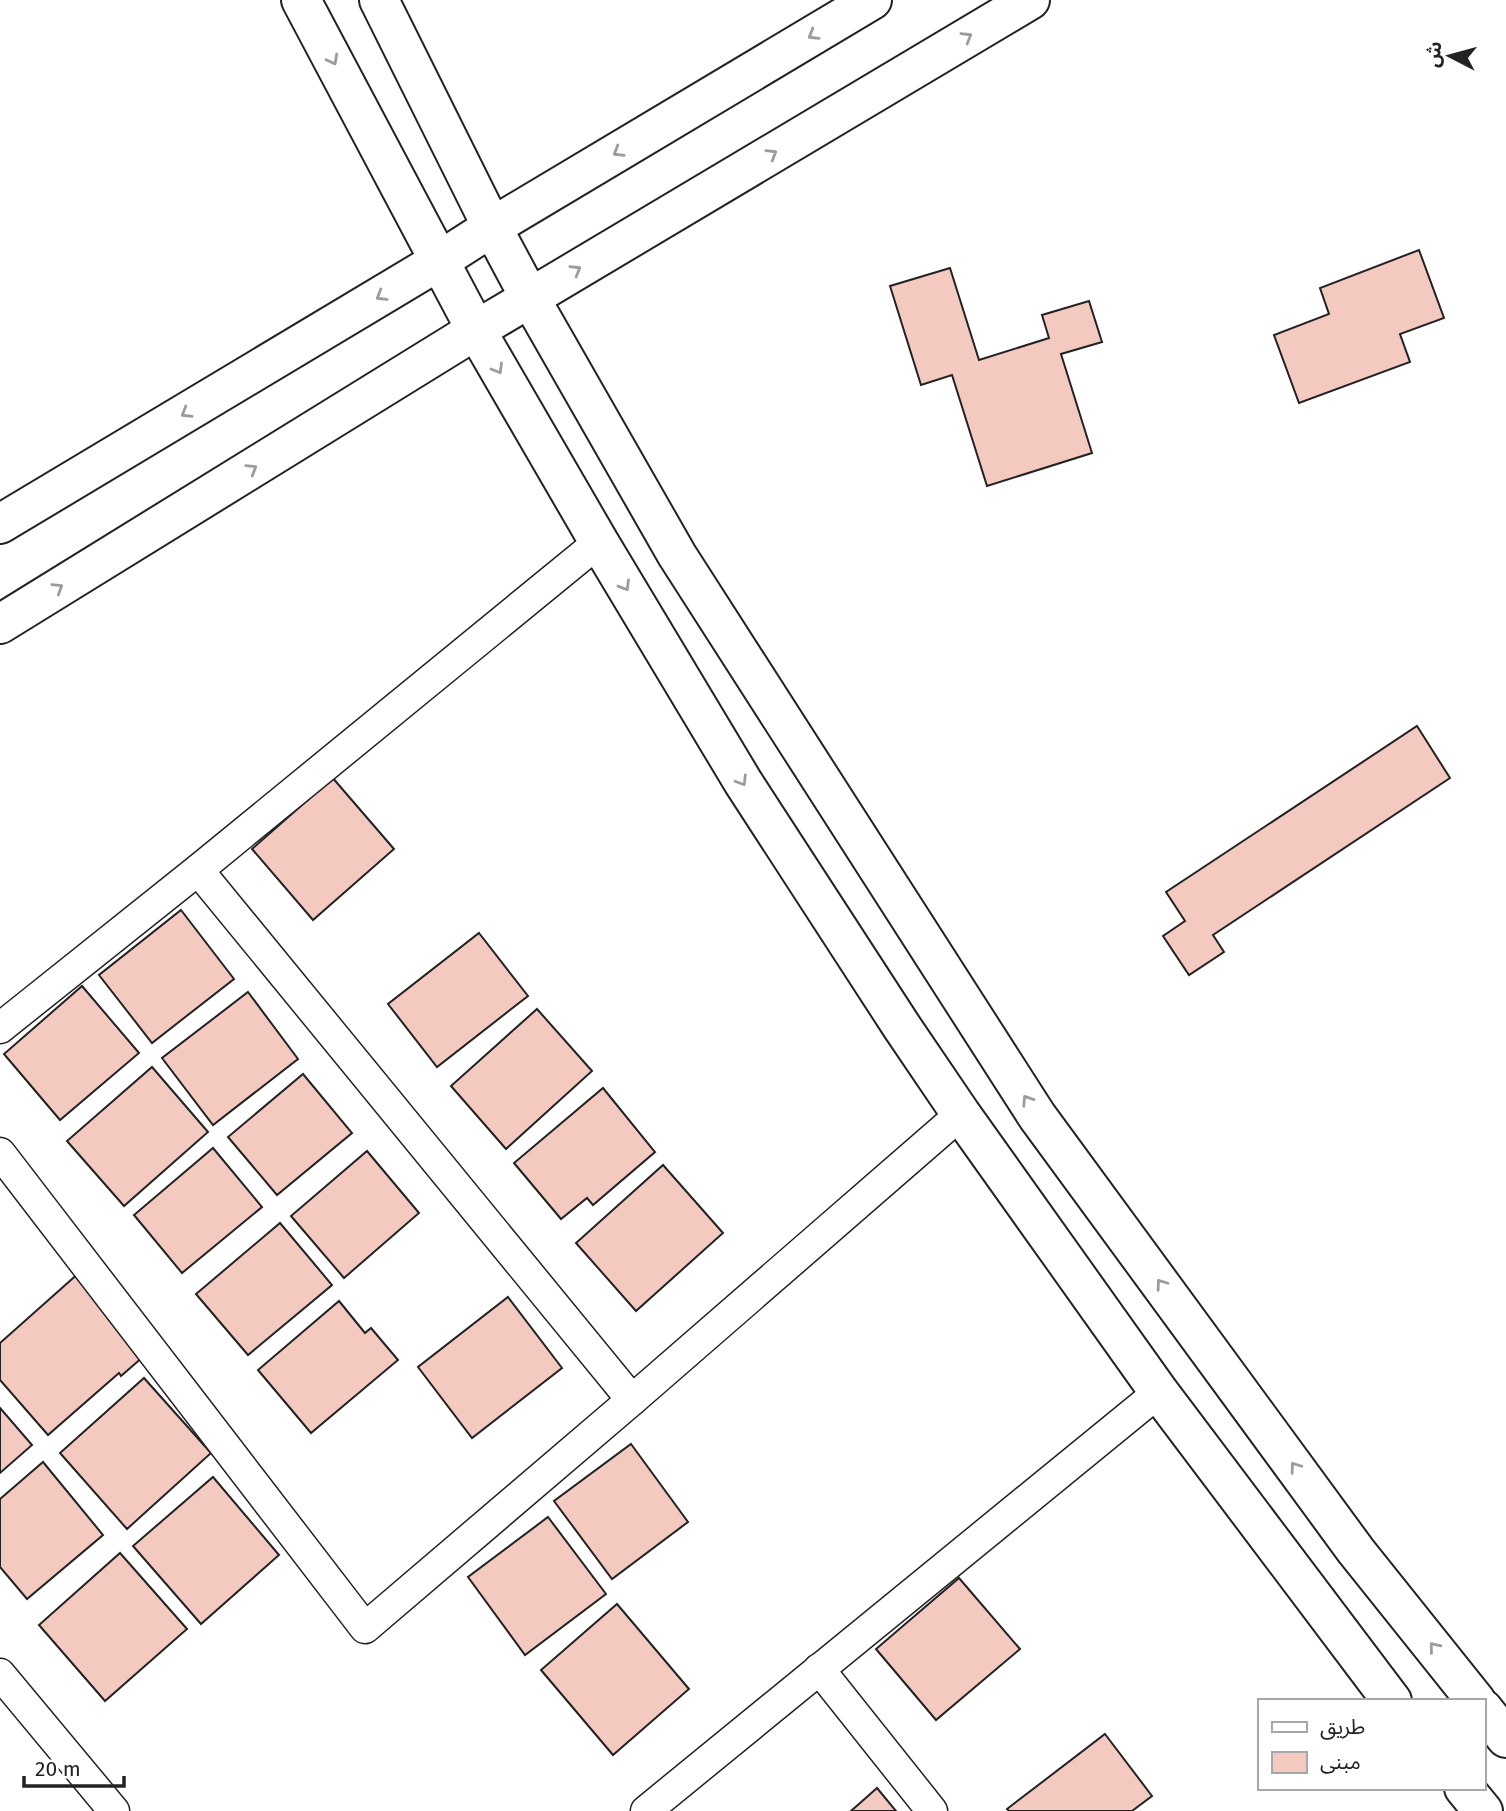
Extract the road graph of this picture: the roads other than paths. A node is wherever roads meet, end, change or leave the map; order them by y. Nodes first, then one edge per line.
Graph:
1 (301, 0) edge
2 (379, 0) edge
3 (872, 0) edge
4 (1030, 0) edge
5 (492, 227) junction
6 (439, 261) junction
7 (530, 298) junction
8 (476, 330) junction
9 (0, 524) edge
10 (599, 542) junction
11 (0, 624) edge
12 (198, 870) junction
13 (0, 1028) edge
14 (961, 1114) junction
15 (0, 1153) edge
16 (1159, 1392) junction
17 (632, 1400) junction
18 (819, 1669) junction
19 (0, 1674) edge
20 (1390, 1699) edge
21 (1474, 1699) edge
22 (1485, 1712) edge
23 (1506, 1738) edge
24 (1466, 1790) edge
25 (114, 1811) edge
26 (646, 1811) edge
27 (932, 1811) edge
28 (1483, 1811) edge

1 -> 6 main road
2 - 5 main road
3 -> 5 main road
7 -> 4 main road
5 - 6 main road
5 - 7 main road
6 - 8 main road
6 -> 9 main road
7 - 8 main road
21 -> 7 main road
8 -> 10 main road
11 -> 8 main road
10 - 12 street
10 -> 14 main road
12 - 13 street
12 - 17 street
14 - 16 main road
14 - 17 street
15 - 17 street
16 - 18 street
16 - 20 main road
18 - 26 street
18 - 27 street
19 - 25 street
22 - 23 main road
24 - 28 main road

